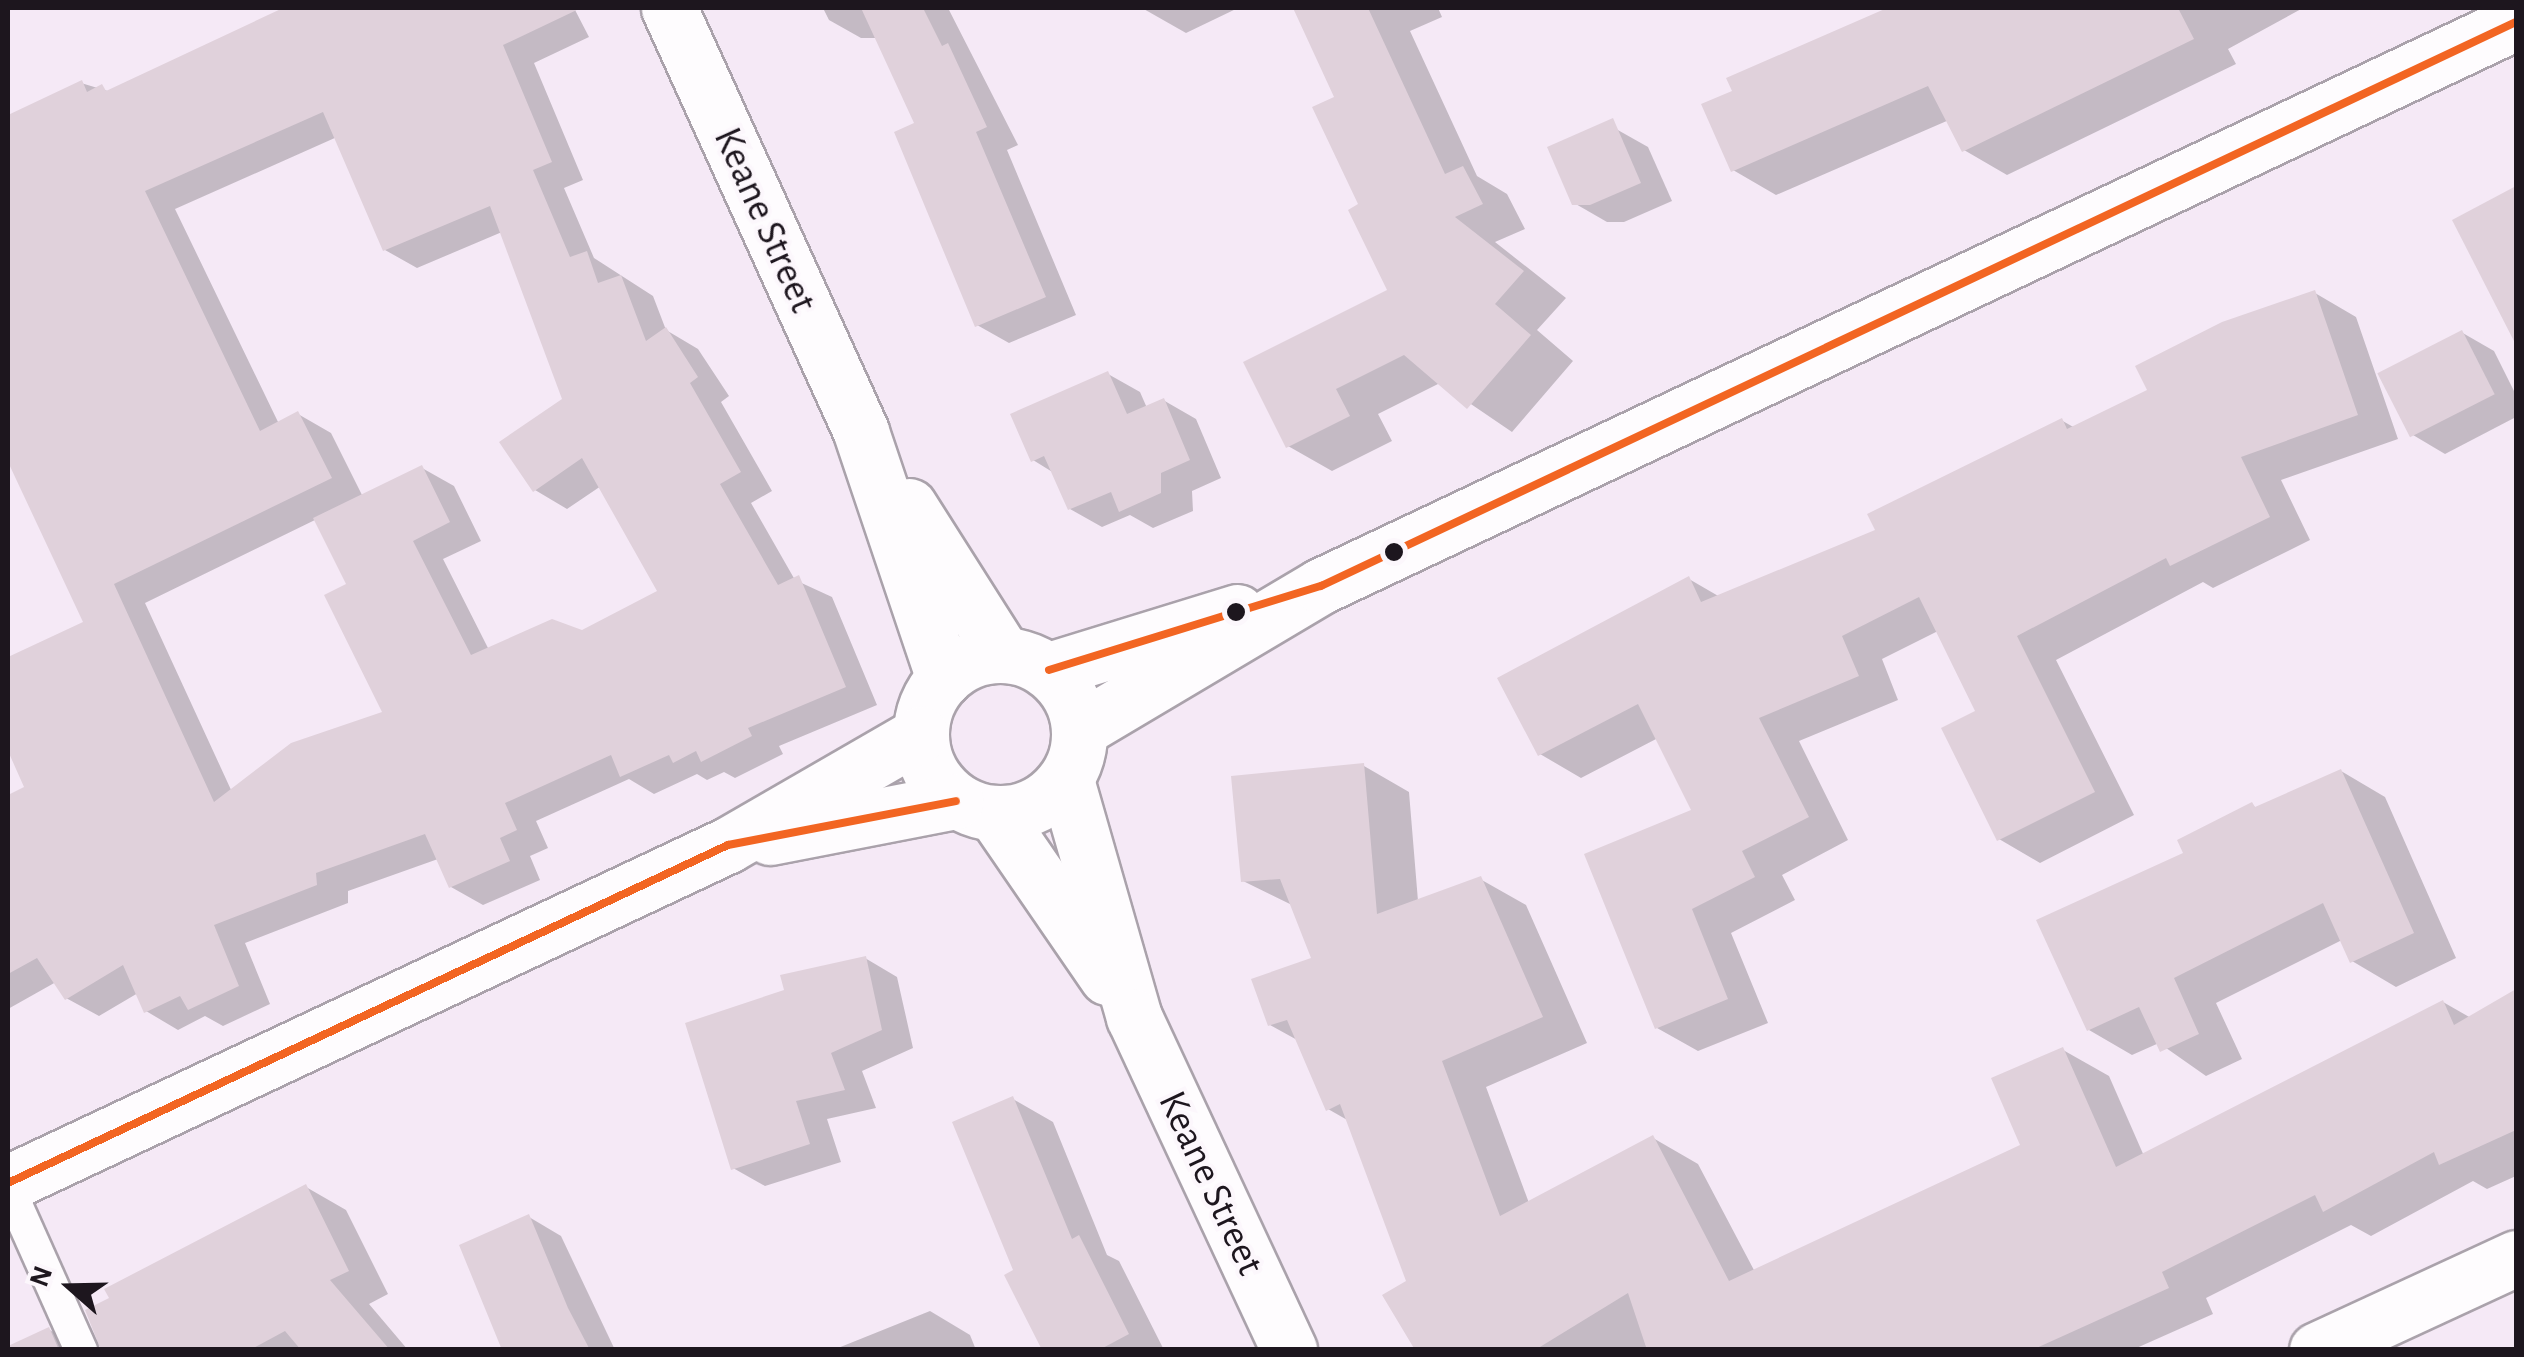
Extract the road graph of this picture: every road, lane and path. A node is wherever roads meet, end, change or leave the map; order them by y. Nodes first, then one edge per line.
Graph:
1 (669, 8) edge
2 (2516, 22) edge
3 (862, 432) junction
4 (1321, 586) junction
5 (1026, 662) junction
6 (944, 678) junction
7 (920, 734) junction
8 (1073, 755) junction
9 (976, 808) junction
10 (728, 846) junction
11 (1134, 1017) junction
12 (8, 1185) edge
13 (2516, 1258) edge
14 (81, 1350) edge
15 (1288, 1350) edge
16 (2317, 1350) edge

1 - 3 street, Keane Street
2 - 4 street
3 - 5 street, Keane Street
3 - 6 street, Keane Street
4 - 5 street
4 - 8 street
5 - 6 street
5 - 8 street
6 - 7 street
7 - 9 street
7 - 10 street
8 - 9 street
8 - 11 street, Keane Street
9 - 10 street
9 - 11 street, Keane Street
10 - 12 street
11 - 15 street, Keane Street
12 - 14 lane
13 - 16 street

